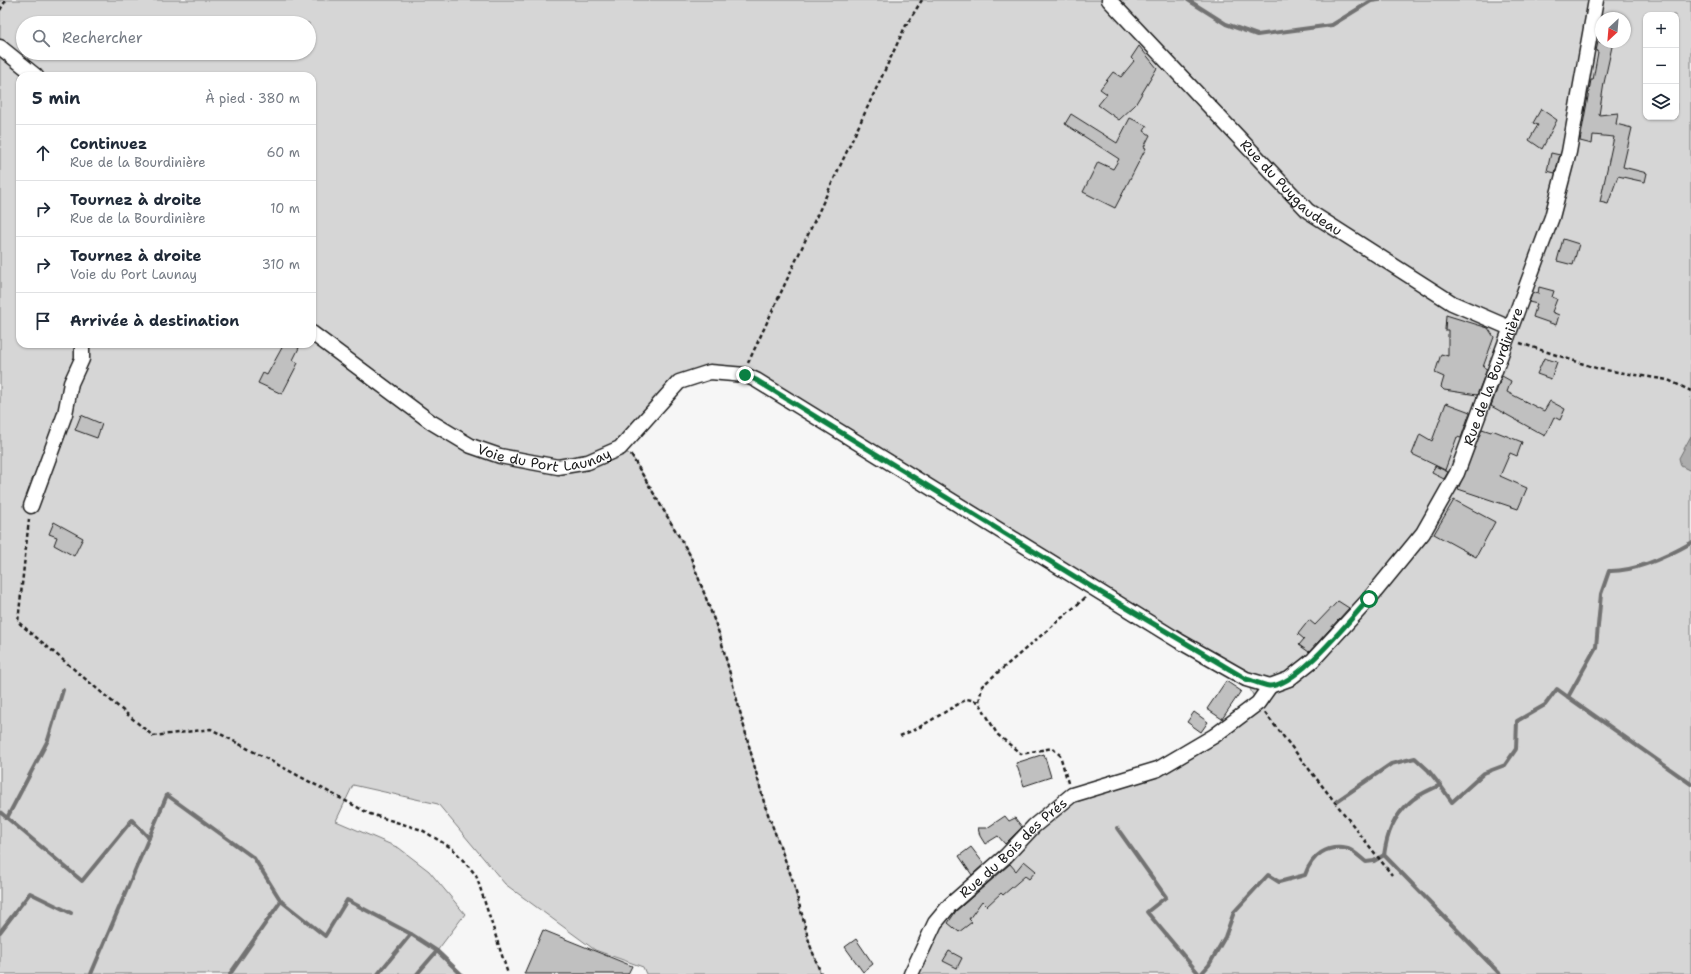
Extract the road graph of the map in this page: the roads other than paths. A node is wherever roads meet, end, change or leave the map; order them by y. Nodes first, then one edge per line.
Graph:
1 (1109, 0) edge
2 (1596, 0) edge
3 (0, 47) edge
4 (16, 60) edge
5 (16, 60) edge
6 (31, 72) edge
7 (1508, 333) junction
8 (316, 336) edge
9 (82, 348) edge
10 (31, 506) road end
11 (1270, 686) junction
12 (911, 974) edge

1 - 7 street, Rue du Puygaudeau
2 - 7 street, Rue de la Bourdinière
3 - 4 street
5 - 6 street
7 - 11 street, Rue de la Bourdinière
8 - 11 street, Voie du Port Launay
9 - 10 street
11 - 12 street, Rue du Bois des Prés

